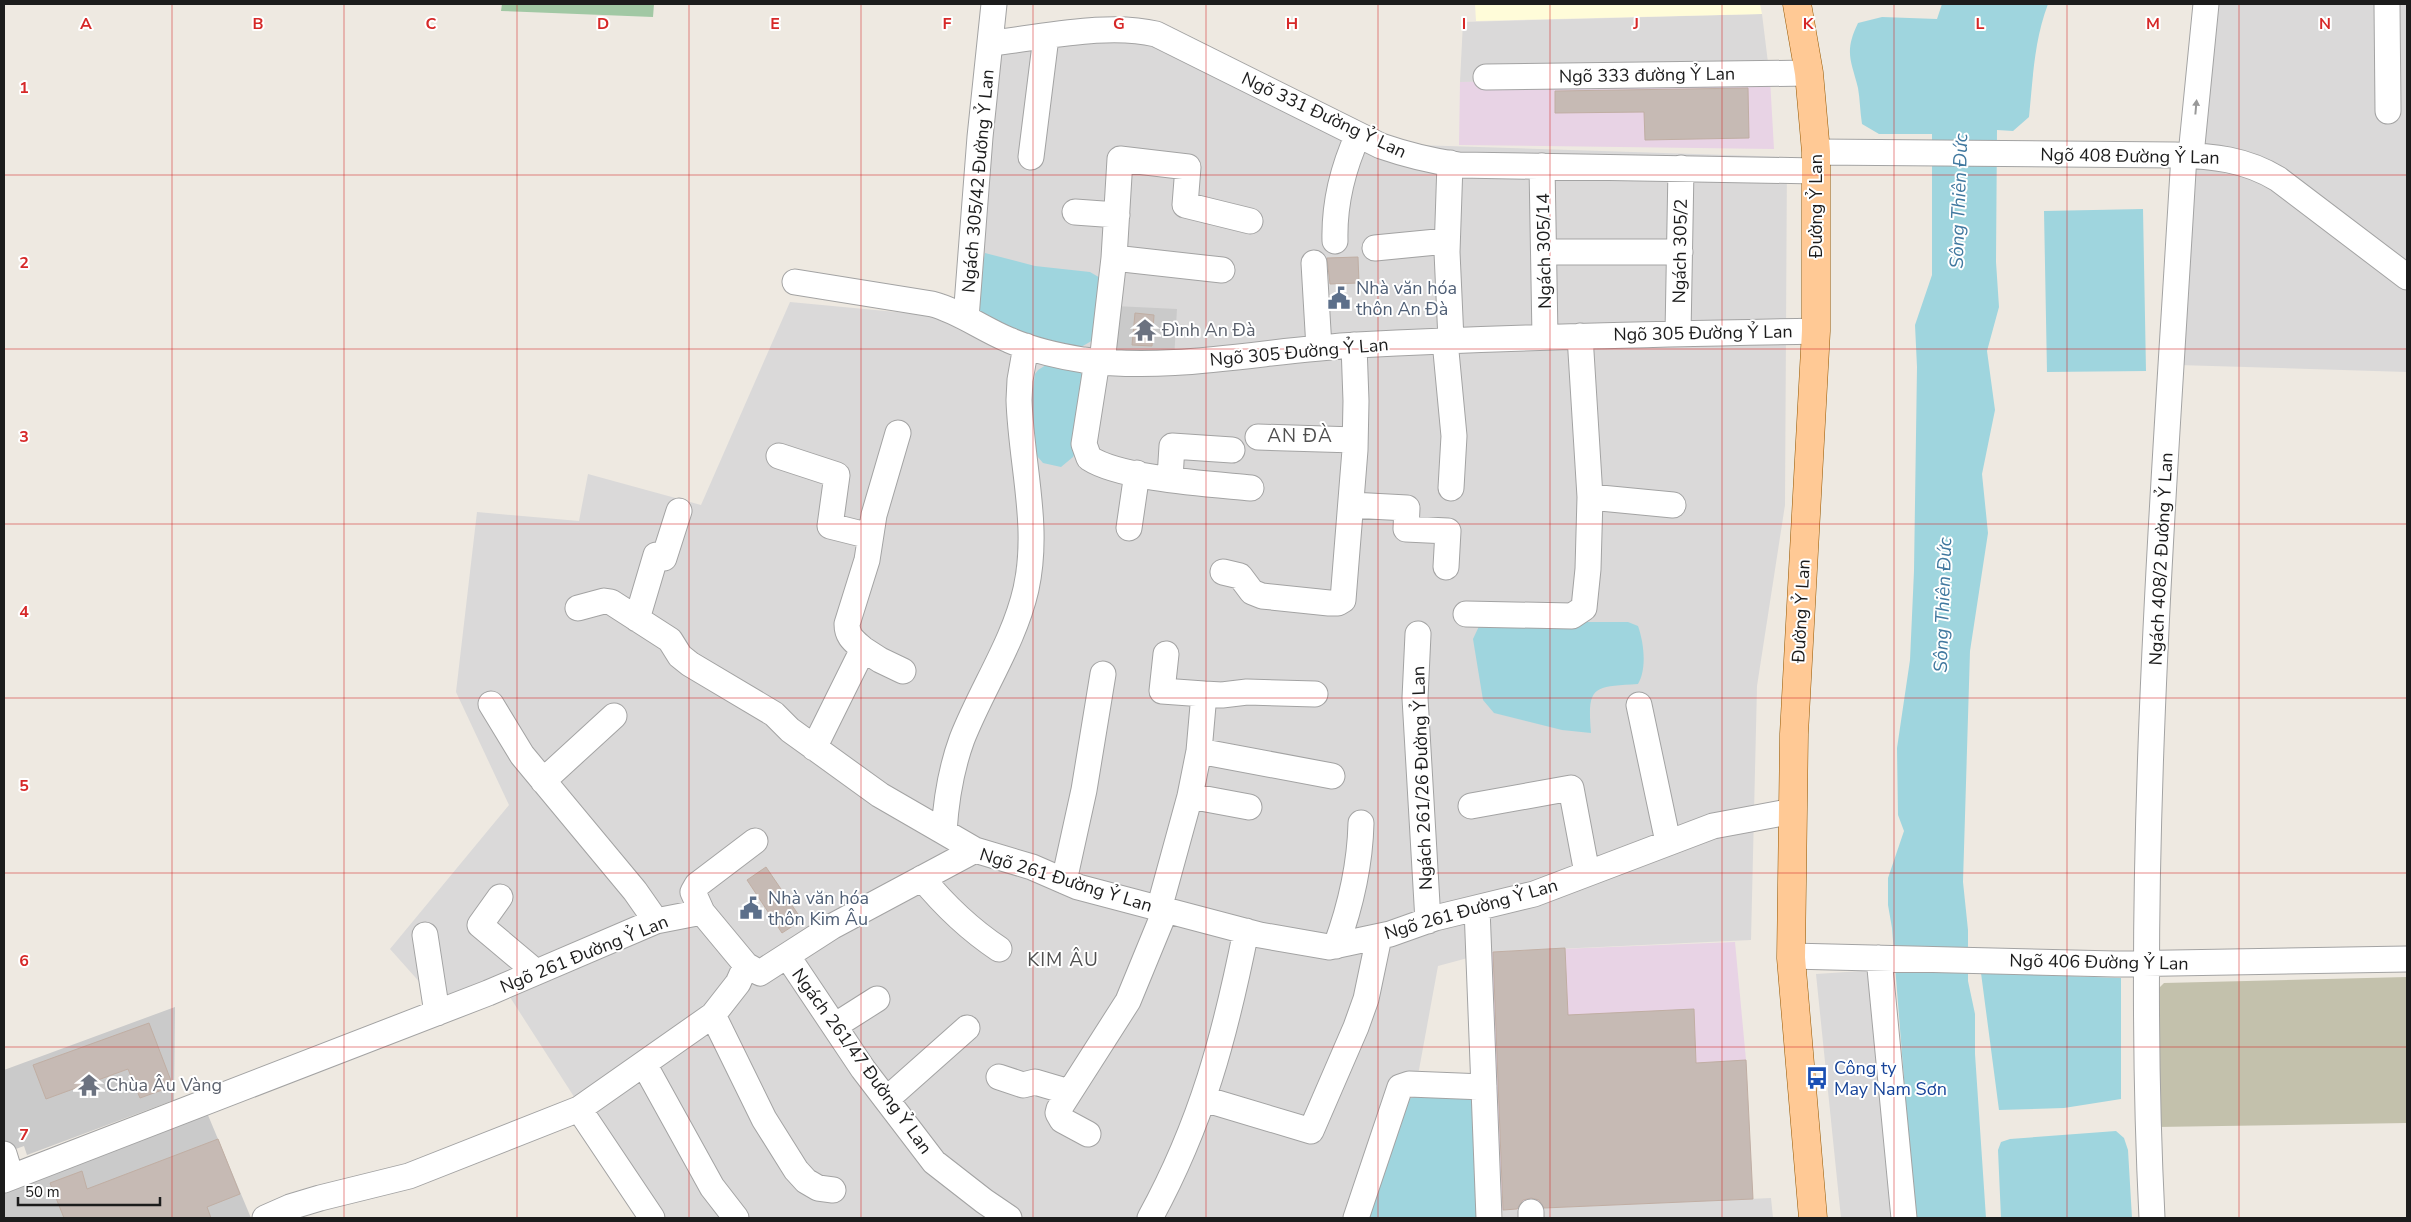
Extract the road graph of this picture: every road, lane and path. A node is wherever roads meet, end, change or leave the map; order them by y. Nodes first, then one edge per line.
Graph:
1 (994, 4) edge
2 (1797, 4) edge
3 (2189, 4) edge
4 (2206, 4) edge
5 (2387, 4) edge
6 (1046, 37) junction
7 (991, 43) junction
8 (2397, 49) edge
9 (1809, 73) junction
10 (1486, 77) dead end
11 (2388, 111) dead end
12 (1358, 135) junction
13 (2184, 155) junction
14 (1031, 157) dead end
15 (1816, 162) junction
16 (1450, 163) junction
17 (1542, 166) junction
18 (1682, 168) junction
19 (1075, 212) dead end
20 (1117, 215) junction
21 (1250, 221) dead end
22 (1335, 241) dead end
23 (1447, 241) junction
24 (1375, 248) dead end
25 (1544, 252) junction
26 (1680, 252) junction
27 (1114, 258) junction
28 (1314, 263) dead end
29 (1222, 270) dead end
30 (2407, 277) edge
31 (795, 282) dead end
32 (966, 318) junction
33 (1816, 331) junction
34 (1678, 334) junction
35 (1580, 336) junction
36 (1545, 337) junction
37 (1448, 340) junction
38 (1354, 345) junction
39 (1026, 346) junction
40 (1318, 348) junction
41 (1099, 361) junction
42 (898, 433) dead end
43 (1258, 437) dead end
44 (1356, 440) junction
45 (1232, 450) dead end
46 (779, 456) dead end
47 (1137, 473) junction
48 (1170, 478) junction
49 (1251, 488) dead end
50 (1451, 488) dead end
51 (1590, 497) junction
52 (1351, 505) junction
53 (1673, 505) dead end
54 (679, 512) dead end
55 (1129, 528) dead end
56 (870, 536) junction
57 (1446, 567) dead end
58 (1223, 572) dead end
59 (578, 608) dead end
60 (1466, 614) dead end
61 (637, 618) junction
62 (1418, 634) dead end
63 (863, 649) junction
64 (1166, 654) dead end
65 (903, 670) dead end
66 (1104, 674) dead end
67 (1204, 694) junction
68 (1314, 694) dead end
69 (490, 704) dead end
70 (1638, 705) dead end
71 (614, 716) dead end
72 (814, 748) junction
73 (1199, 751) junction
74 (1332, 776) dead end
75 (543, 781) junction
76 (1190, 796) junction
77 (1471, 806) dead end
78 (1249, 807) dead end
79 (1793, 810) junction
80 (1361, 823) dead end
81 (944, 832) junction
82 (755, 841) dead end
83 (1668, 842) junction
84 (975, 850) junction
85 (1587, 873) junction
86 (922, 878) junction
87 (1064, 881) junction
88 (500, 897) dead end
89 (1477, 908) junction
90 (1162, 910) junction
91 (702, 912) junction
92 (656, 921) junction
93 (1428, 921) junction
94 (1246, 931) junction
95 (425, 935) dead end
96 (1379, 936) junction
97 (1336, 946) junction
98 (999, 949) dead end
99 (1792, 956) junction
100 (788, 957) junction
101 (1878, 958) junction
102 (2407, 959) edge
103 (2146, 964) junction
104 (746, 965) junction
105 (536, 972) junction
106 (877, 999) dead end
107 (438, 1013) junction
108 (713, 1015) junction
109 (836, 1025) junction
110 (967, 1028) dead end
111 (644, 1064) junction
112 (999, 1077) dead end
113 (1484, 1087) junction
114 (1069, 1092) junction
115 (887, 1099) junction
116 (1204, 1099) junction
117 (579, 1109) junction
118 (1088, 1134) dead end
119 (4, 1154) edge
120 (7, 1178) edge
121 (833, 1190) dead end
122 (265, 1218) edge
123 (652, 1218) edge
124 (736, 1218) edge
125 (1009, 1218) edge
126 (1150, 1218) edge
127 (1356, 1218) edge
128 (1489, 1218) edge
129 (1812, 1218) edge
130 (1904, 1218) edge
131 (2152, 1218) edge

1 - 7 street, Ngách 305/42 Đường Ỷ Lan
2 - 9 main road, Đường Ỷ Lan
3 - 13 street
13 -> 4 street
5 - 8 street
6 - 7 street, Ngõ 331 Đường Ỷ Lan
6 - 12 street, Ngõ 331 Đường Ỷ Lan
6 - 14 street
7 - 32 street, Ngách 305/42 Đường Ỷ Lan
8 - 11 street
9 - 10 street, Ngõ 333 đường Ỷ Lan
9 - 15 main road, Đường Ỷ Lan
12 - 16 street, Ngõ 331 Đường Ỷ Lan
12 - 22 street
13 - 15 street, Ngõ 408 Đường Ỷ Lan
13 - 30 street, Ngõ 408 Đường Ỷ Lan
13 - 103 street, Ngách 408/2 Đường Ỷ Lan
15 - 18 street, Ngõ 331 Đường Ỷ Lan
15 - 33 main road, Đường Ỷ Lan
16 - 17 street, Ngõ 331 Đường Ỷ Lan
16 - 23 street
17 - 18 street, Ngõ 331 Đường Ỷ Lan
17 - 25 street, Ngách 305/14
18 - 26 street, Ngách 305/2
19 - 20 street
20 - 21 street
20 - 27 street
23 - 24 street
23 - 37 street
25 - 26 street
25 - 36 street, Ngách 305/14
26 - 34 street, Ngách 305/2
27 - 29 street
27 - 41 street
28 - 40 street
31 - 32 street, Ngõ 305 Đường Ỷ Lan
32 - 39 street, Ngõ 305 Đường Ỷ Lan
33 - 34 street, Ngõ 305 Đường Ỷ Lan
33 - 79 main road, Đường Ỷ Lan
34 - 35 street, Ngõ 305 Đường Ỷ Lan
35 - 36 street, Ngõ 305 Đường Ỷ Lan
35 - 51 street
36 - 37 street, Ngõ 305 Đường Ỷ Lan
37 - 38 street, Ngõ 305 Đường Ỷ Lan
37 - 50 street
38 - 40 street, Ngõ 305 Đường Ỷ Lan
38 - 44 street
39 - 41 street, Ngõ 305 Đường Ỷ Lan
39 - 81 street
40 - 41 street, Ngõ 305 Đường Ỷ Lan
41 - 47 street
42 - 56 street
43 - 44 street
44 - 52 street
45 - 48 street
46 - 56 street
47 - 48 street
47 - 55 street
48 - 49 street
51 - 53 street
51 - 60 street
52 - 57 street
52 - 58 street
54 - 61 street
56 - 63 street
59 - 61 street
61 - 72 street
62 - 93 street, Ngách 261/26 Đường Ỷ Lan
63 - 65 street
63 - 72 street
64 - 67 street
66 - 87 street
67 - 68 street
67 - 73 street
69 - 75 street
70 - 83 street
71 - 75 street
72 - 81 street
73 - 74 street
73 - 76 street
75 - 92 street
76 - 78 street
76 - 90 street
77 - 85 street
79 - 83 street, Ngõ 261 Đường Ỷ Lan
79 - 99 main road, Đường Ỷ Lan
80 - 97 street
81 - 84 street
82 - 91 street
83 - 85 street, Ngõ 261 Đường Ỷ Lan
84 - 86 street, Ngõ 261 Đường Ỷ Lan
84 - 87 street, Ngõ 261 Đường Ỷ Lan
85 - 89 street, Ngõ 261 Đường Ỷ Lan
86 - 98 street
86 - 100 street, Ngõ 261 Đường Ỷ Lan
87 - 90 street, Ngõ 261 Đường Ỷ Lan
88 - 105 street
89 - 93 street, Ngõ 261 Đường Ỷ Lan
89 - 113 street
90 - 94 street, Ngõ 261 Đường Ỷ Lan
90 - 114 street
91 - 92 street, Ngõ 261 Đường Ỷ Lan
91 - 104 street
92 - 105 street, Ngõ 261 Đường Ỷ Lan
93 - 96 street, Ngõ 261 Đường Ỷ Lan
94 - 97 street, Ngõ 261 Đường Ỷ Lan
94 - 116 street
95 - 107 street
96 - 97 street, Ngõ 261 Đường Ỷ Lan
96 - 116 street
99 - 101 street, Ngõ 406 Đường Ỷ Lan
99 - 129 main road, Đường Ỷ Lan
100 - 104 street, Ngõ 261 Đường Ỷ Lan
100 - 109 street, Ngách 261/47 Đường Ỷ Lan
101 - 103 street, Ngõ 406 Đường Ỷ Lan
101 - 130 street
102 - 103 street, Ngõ 406 Đường Ỷ Lan
103 - 131 street, Ngách 408/2 Đường Ỷ Lan
104 - 108 street
105 - 107 street, Ngõ 261 Đường Ỷ Lan
106 - 109 street
107 - 120 street, Ngõ 261 Đường Ỷ Lan
108 - 111 street
108 - 121 street
109 - 115 street, Ngách 261/47 Đường Ỷ Lan
110 - 115 street
111 - 117 street
111 - 124 street
112 - 114 street
113 - 127 street
113 - 128 street
114 - 118 street
115 - 125 street, Ngách 261/47 Đường Ỷ Lan
116 - 126 street
117 - 122 street
117 - 123 street
119 - 120 street

